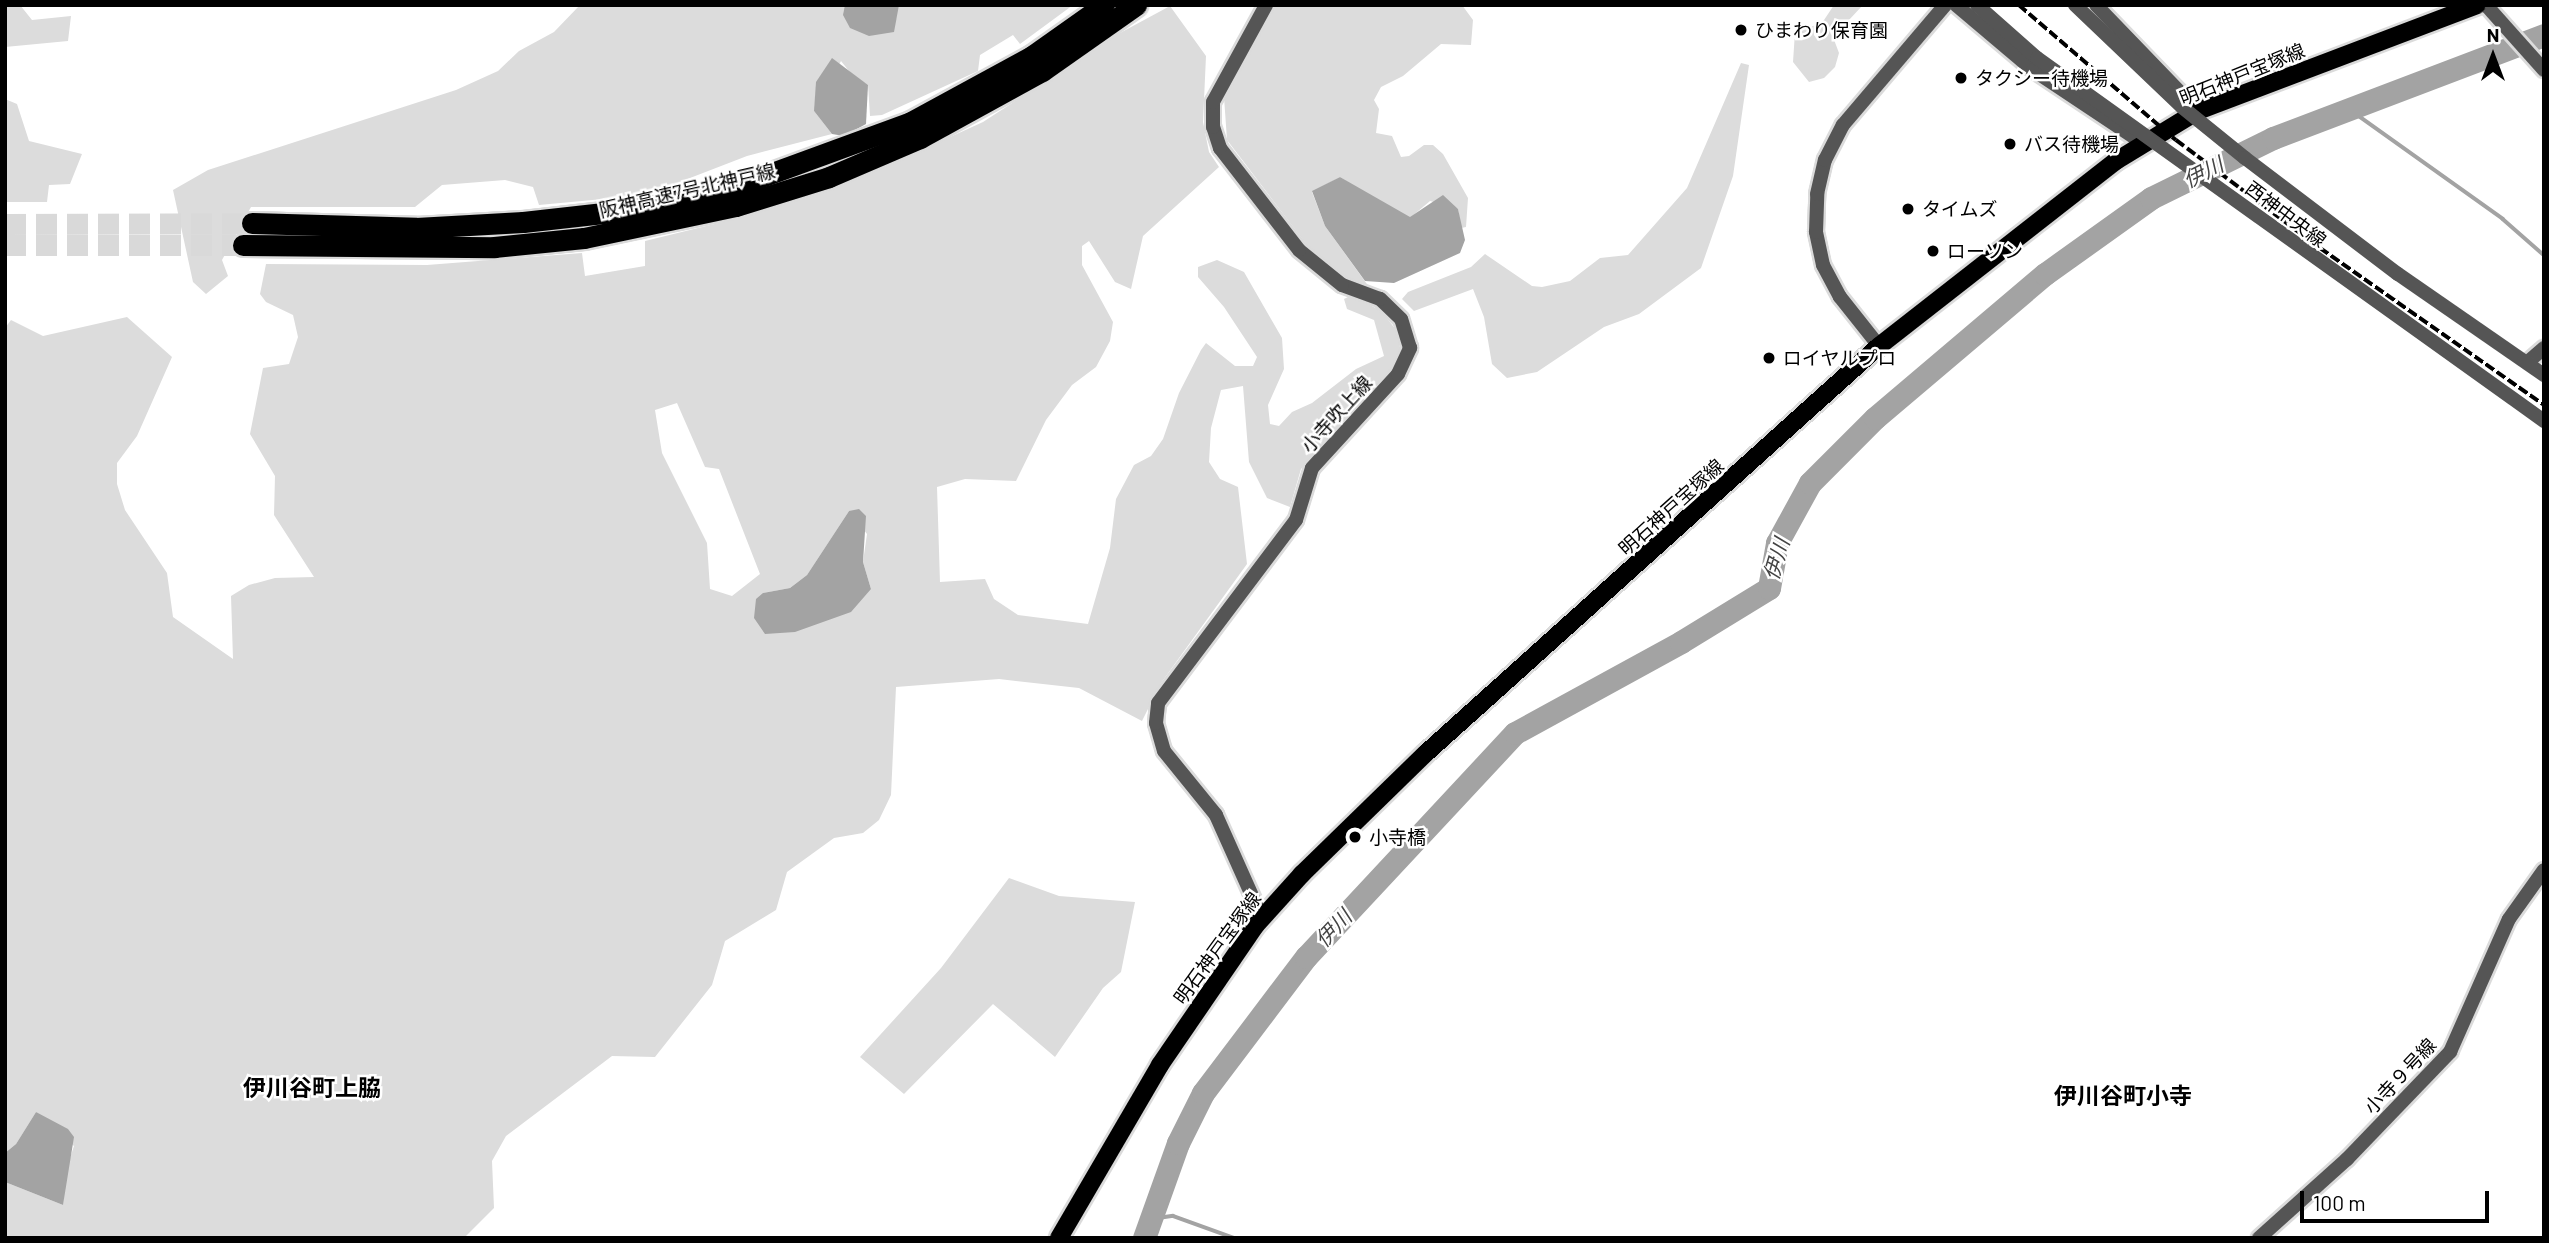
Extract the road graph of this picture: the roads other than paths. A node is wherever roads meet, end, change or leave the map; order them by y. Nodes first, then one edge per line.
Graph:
1 (1104, 5) edge
2 (1136, 5) edge
3 (1266, 5) edge
4 (1945, 5) edge
5 (1956, 5) edge
6 (1977, 5) edge
7 (2075, 5) edge
8 (2096, 5) edge
9 (2486, 7) edge
10 (1079, 35) junction
11 (2541, 66) edge
12 (2198, 111) junction
13 (2143, 143) junction
14 (252, 223) tunnel mouth
15 (243, 245) tunnel mouth
16 (1879, 346) junction
17 (2544, 348) edge
18 (2529, 361) dead end
19 (2544, 375) edge
20 (2544, 421) edge
21 (2544, 870) edge
22 (1262, 918) junction
23 (1059, 1238) edge
24 (2259, 1238) edge

1 - 10 highway, 阪神高速7号北神戸線
2 - 10 highway, 阪神高速7号北神戸線
3 - 22 street, 小寺吹上線
4 - 16 street
5 - 13 street
6 - 20 street, 西神中央線, bridge
7 - 19 street, 西神中央線, bridge
8 - 12 street
9 - 11 street
9 - 12 main road, 明石神戸宝塚線
10 - 14 highway, 阪神高速7号北神戸線
10 - 15 highway, 阪神高速7号北神戸線
12 - 13 main road, 明石神戸宝塚線
13 - 16 main road, 明石神戸宝塚線
16 - 22 main road, 明石神戸宝塚線
17 - 18 street
21 - 24 street, 小寺９号線
22 - 23 main road, 明石神戸宝塚線

